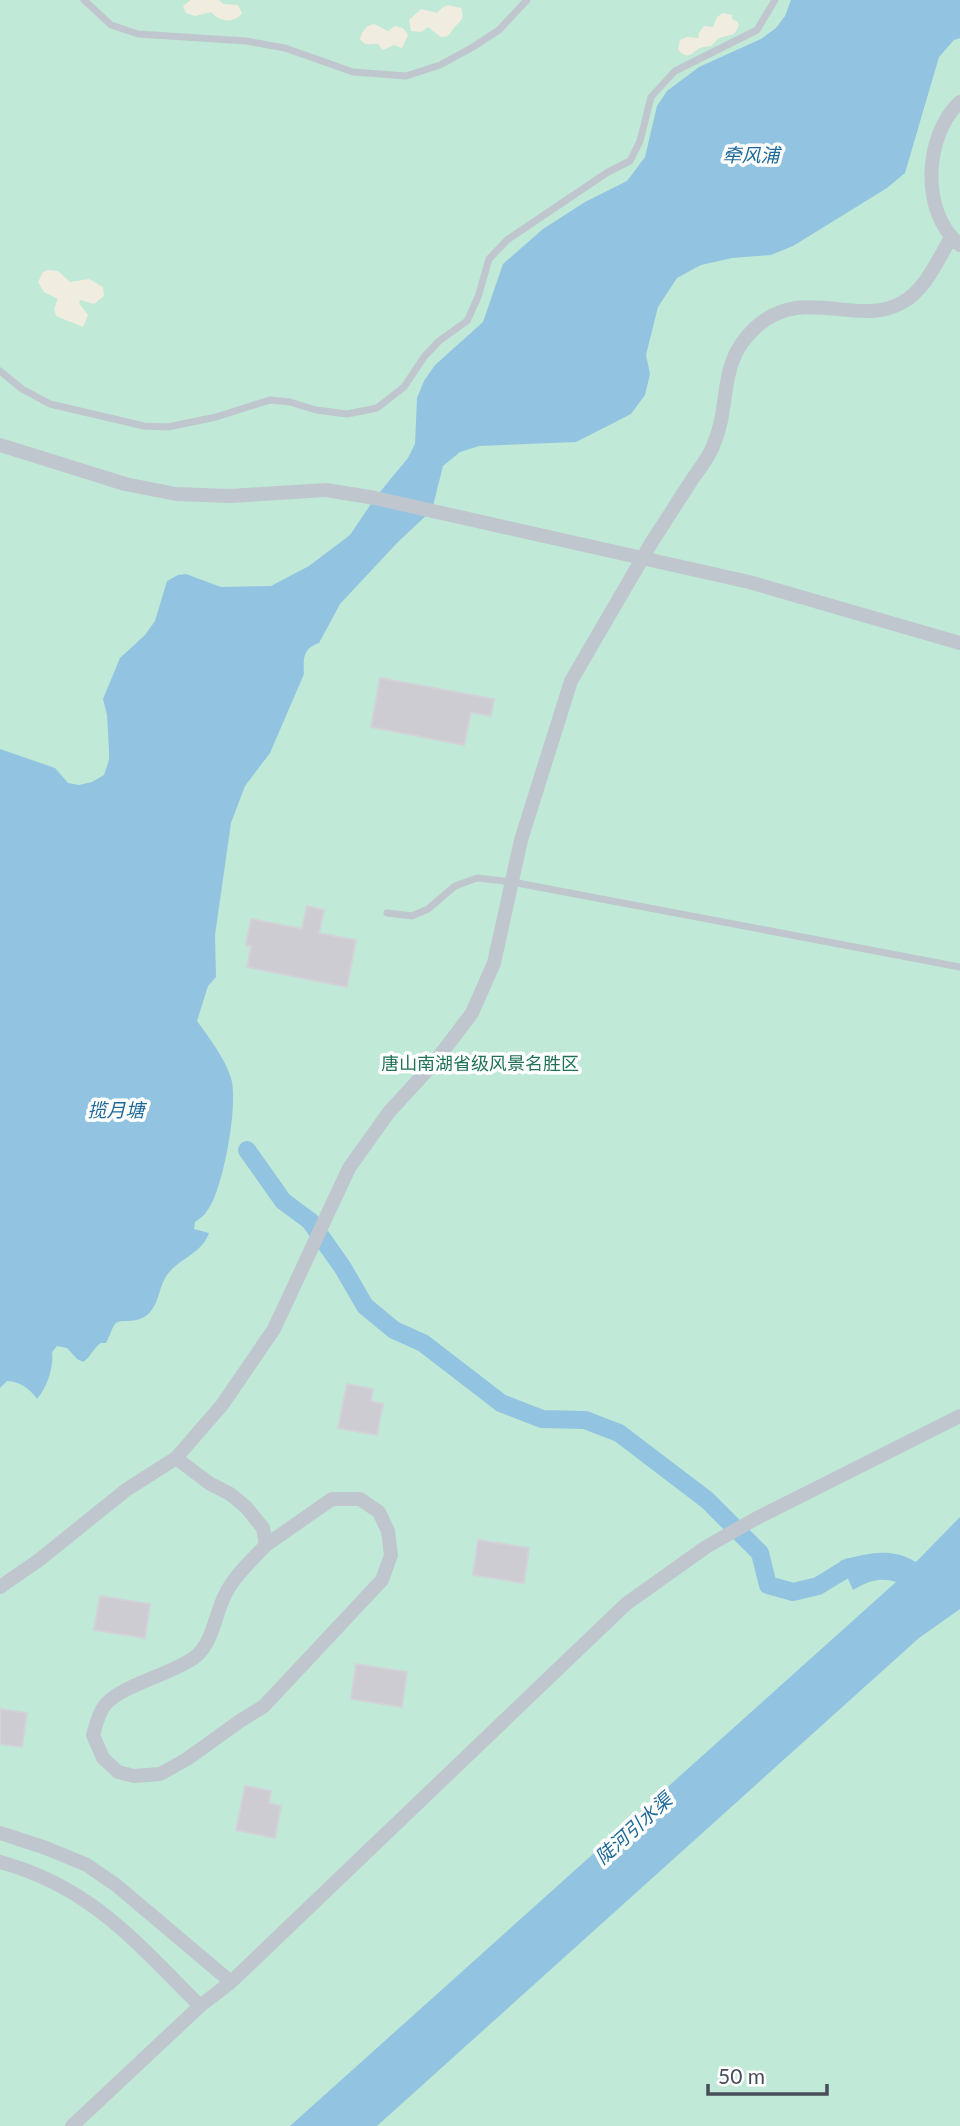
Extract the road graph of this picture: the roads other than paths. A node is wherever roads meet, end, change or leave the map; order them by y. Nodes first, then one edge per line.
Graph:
1 (84, 0) edge
2 (527, 0) edge
3 (775, 0) edge
4 (959, 101) edge
5 (955, 241) edge
6 (0, 371) edge
7 (0, 445) edge
8 (960, 643) edge
9 (512, 882) junction
10 (387, 913) dead end
11 (960, 967) edge
12 (960, 1416) edge
13 (176, 1458) junction
14 (266, 1545) junction
15 (0, 1587) edge
16 (0, 1833) edge
17 (0, 1863) edge
18 (231, 1982) junction
19 (200, 2006) junction
20 (72, 2126) edge

1 - 2 lane
3 - 6 lane
4 - 5 street
5 - 9 street, bridge
7 - 8 street
9 - 10 lane
9 - 11 lane
9 - 13 street
12 - 18 street
13 - 14 street
13 - 15 street
14 - 14 street
16 - 18 street
17 - 19 street
18 - 19 street
19 - 20 street

